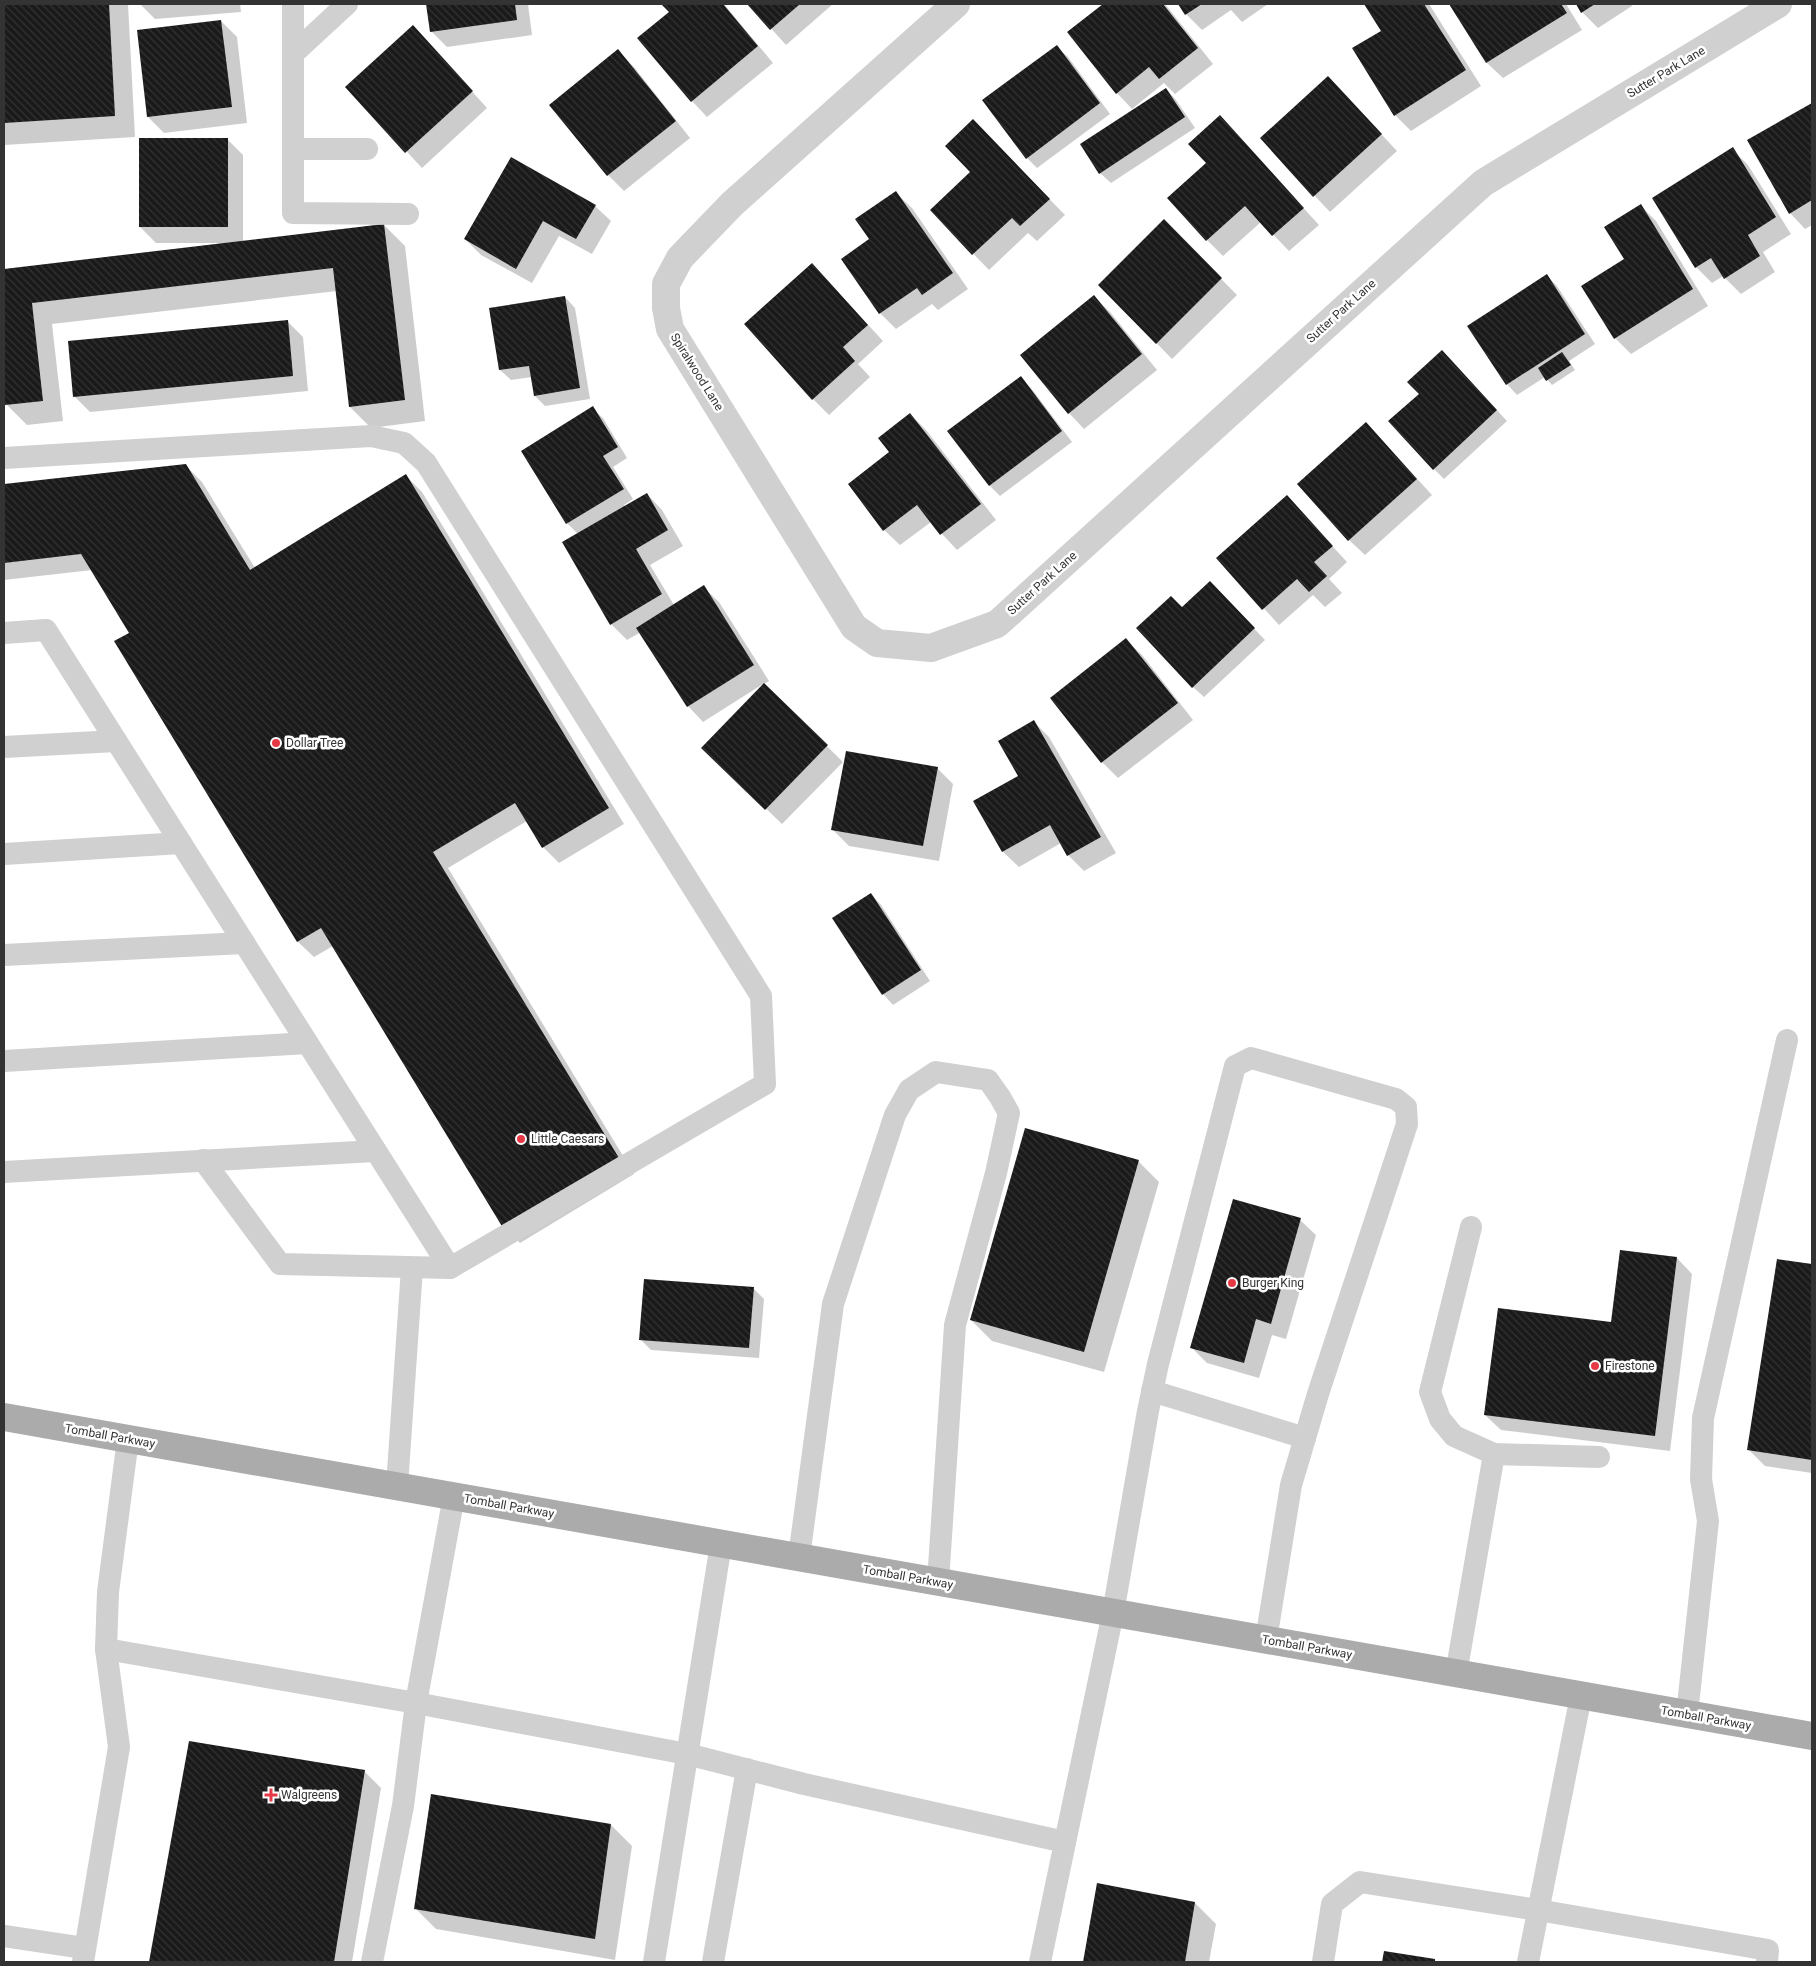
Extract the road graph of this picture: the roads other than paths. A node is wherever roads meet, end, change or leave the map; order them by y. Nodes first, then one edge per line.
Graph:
1 (293, 4) edge
2 (347, 4) edge
3 (956, 4) edge
4 (1778, 4) edge
5 (294, 53) junction
6 (293, 149) junction
7 (368, 149) dead end
8 (408, 214) dead end
9 (4, 458) edge
10 (4, 633) edge
11 (931, 648) joint
12 (116, 741) junction
13 (4, 747) edge
14 (180, 843) junction
15 (4, 854) edge
16 (244, 943) junction
17 (4, 955) edge
18 (1787, 1040) dead end
19 (307, 1043) junction
20 (4, 1061) edge
21 (375, 1150) junction
22 (203, 1160) junction
23 (4, 1172) edge
24 (1471, 1227) dead end
25 (412, 1268) junction
26 (450, 1268) junction
27 (1152, 1391) junction
28 (4, 1417) edge
29 (1305, 1438) junction
30 (128, 1439) junction
31 (1494, 1454) junction
32 (1599, 1457) dead end
33 (397, 1486) junction
34 (454, 1496) junction
35 (721, 1544) junction
36 (799, 1557) junction
37 (938, 1582) junction
38 (1113, 1613) junction
39 (1266, 1640) junction
40 (106, 1649) junction
41 (1456, 1674) junction
42 (1581, 1696) junction
43 (416, 1703) junction
44 (1686, 1714) junction
45 (1812, 1736) edge
46 (687, 1754) junction
47 (747, 1769) junction
48 (1066, 1842) junction
49 (1538, 1910) junction
50 (4, 1936) edge
51 (83, 1955) edge
52 (372, 1962) edge
53 (654, 1962) edge
54 (713, 1962) edge
55 (1040, 1962) edge
56 (1323, 1962) edge
57 (1528, 1962) edge
58 (1767, 1962) edge

1 - 5 lane
2 - 5 lane
3 - 11 street, Spiralwood Lane
4 - 11 street, Sutter Park Lane
5 - 6 lane
6 - 7 lane
6 - 8 lane
9 - 26 lane
10 - 12 lane
12 - 13 lane
12 - 14 lane
14 - 15 lane
14 - 16 lane
16 - 17 lane
16 - 19 lane
18 - 44 lane
19 - 20 lane
19 - 21 lane
21 - 22 lane
21 - 26 lane
22 - 23 lane
22 - 25 lane
24 - 31 lane
25 - 26 lane
25 - 33 lane
27 - 29 lane
27 - 29 lane
27 - 38 lane
28 - 30 main road, Tomball Parkway
29 - 39 lane
30 - 33 main road, Tomball Parkway
30 - 40 lane
31 - 32 lane
31 - 41 lane
33 - 34 main road, Tomball Parkway
34 - 35 main road, Tomball Parkway
34 - 43 lane
35 - 36 main road, Tomball Parkway
35 - 46 lane
36 - 37 main road, Tomball Parkway
36 - 37 lane
37 - 38 main road, Tomball Parkway
38 - 39 main road, Tomball Parkway
38 - 48 lane
39 - 41 main road, Tomball Parkway
40 - 43 lane
40 - 51 lane
41 - 42 main road, Tomball Parkway
42 - 44 main road, Tomball Parkway
42 - 49 lane
43 - 46 lane
43 - 52 lane
44 - 45 main road, Tomball Parkway
46 - 47 lane
46 - 53 lane
47 - 48 lane
47 - 54 lane
48 - 55 lane
49 - 56 lane
49 - 57 lane
49 - 58 lane
50 - 51 lane

